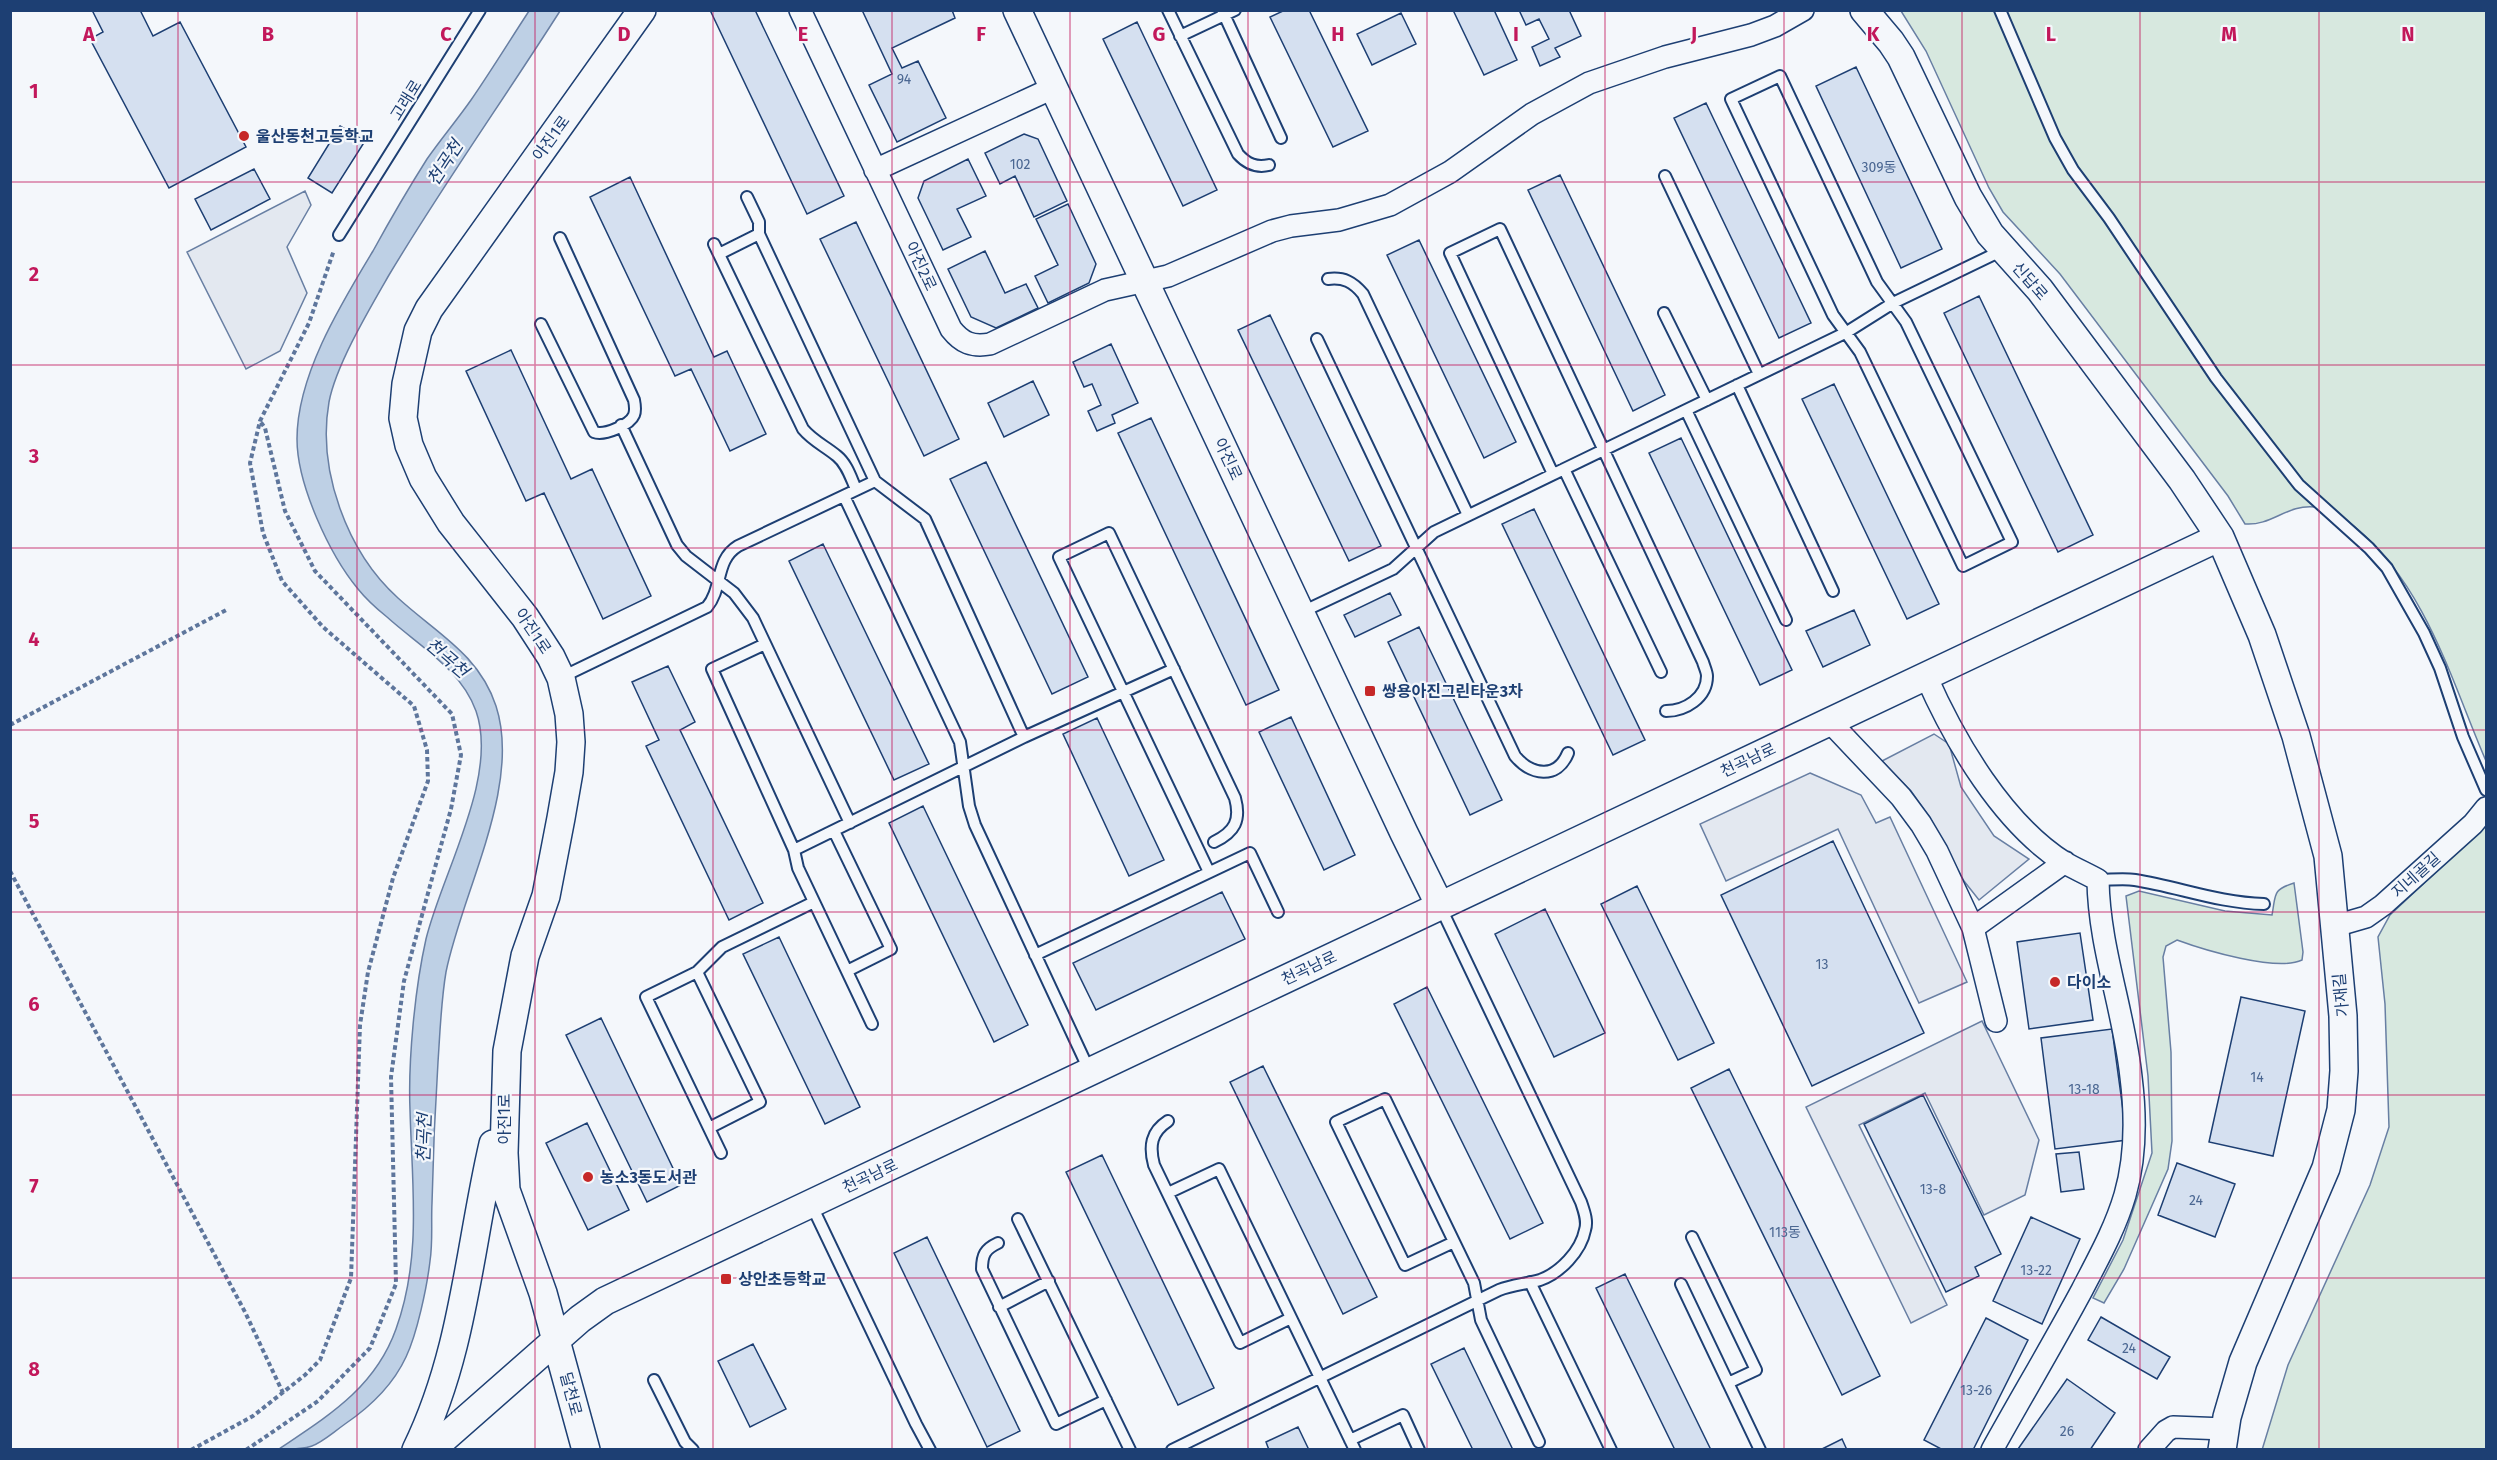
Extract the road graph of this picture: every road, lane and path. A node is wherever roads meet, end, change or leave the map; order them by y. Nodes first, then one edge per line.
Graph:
1 (480, 10) edge
2 (642, 10) edge
3 (800, 10) edge
4 (1017, 10) edge
5 (1168, 10) edge
6 (1235, 10) edge
7 (1803, 10) edge
8 (1864, 10) edge
9 (2000, 10) edge
10 (1223, 13) edge
11 (1180, 36) junction
12 (1053, 88) junction
13 (1281, 138) dead end
14 (1269, 165) dead end
15 (875, 170) junction
16 (1665, 176) dead end
17 (747, 197) dead end
18 (759, 234) junction
19 (339, 235) joint
20 (560, 238) dead end
21 (714, 244) dead end
22 (2003, 250) junction
23 (719, 254) junction
24 (1328, 279) dead end
25 (1144, 281) junction
26 (1893, 303) junction
27 (1664, 313) dead end
28 (541, 324) dead end
29 (1847, 332) junction
30 (1317, 339) dead end
31 (1759, 374) junction
32 (1737, 385) junction
33 (1707, 400) junction
34 (1686, 410) junction
35 (260, 421) junction
36 (621, 425) junction
37 (1604, 450) junction
38 (1564, 469) junction
39 (1553, 474) junction
40 (875, 481) junction
41 (856, 489) junction
42 (844, 496) junction
43 (1468, 515) junction
44 (2220, 537) junction
45 (1417, 548) junction
46 (718, 579) junction
47 (1833, 591) dead end
48 (228, 609) dead end
49 (1300, 613) junction
50 (1786, 620) dead end
51 (765, 644) junction
52 (1174, 669) junction
53 (1660, 672) dead end
54 (1926, 676) junction
55 (561, 678) junction
56 (1123, 692) junction
57 (1666, 711) dead end
58 (1830, 722) junction
59 (10, 725) edge
60 (1024, 737) junction
61 (1568, 753) dead end
62 (965, 767) junction
63 (2487, 790) edge
64 (2487, 808) edge
65 (850, 823) junction
66 (834, 831) junction
67 (1214, 842) dead end
68 (795, 850) junction
69 (2065, 862) junction
70 (10, 871) edge
71 (1209, 872) junction
72 (2098, 880) junction
73 (814, 902) junction
74 (2264, 904) dead end
75 (1440, 906) junction
76 (1278, 912) dead end
77 (2335, 926) junction
78 (1973, 928) junction
79 (1035, 955) junction
80 (847, 971) junction
81 (697, 972) junction
82 (1996, 1020) dead end
83 (872, 1024) dead end
84 (1090, 1072) junction
85 (503, 1102) junction
86 (1168, 1121) dead end
87 (709, 1128) junction
88 (721, 1153) dead end
89 (1168, 1193) junction
90 (811, 1204) junction
91 (1018, 1219) dead end
92 (1692, 1238) dead end
93 (1454, 1242) junction
94 (998, 1243) dead end
95 (1049, 1281) junction
96 (1530, 1282) junction
97 (1681, 1284) dead end
98 (1478, 1301) junction
99 (999, 1307) junction
100 (1291, 1318) junction
101 (556, 1339) junction
102 (1320, 1378) junction
103 (654, 1380) dead end
104 (1728, 1383) junction
105 (283, 1393) junction
106 (1106, 1400) junction
107 (2224, 1439) edge
108 (1539, 1442) dead end
109 (1352, 1445) edge
110 (192, 1449) edge
111 (246, 1449) edge
112 (416, 1449) edge
113 (431, 1449) edge
114 (586, 1449) edge
115 (693, 1449) edge
116 (930, 1449) edge
117 (1130, 1449) edge
118 (1172, 1449) edge
119 (1419, 1449) edge
120 (1611, 1449) edge
121 (1760, 1449) edge
122 (1992, 1449) edge
123 (2149, 1449) edge

1 - 19 lane, 고래로
2 - 55 street, 아진1로
3 - 15 street, 아진2로
4 - 12 street, 아진로
5 - 11 lane
6 - 10 lane
7 - 25 street, 아진2로
8 - 22 street, 신답로
9 - 63 lane
10 - 11 lane
10 - 13 lane
11 - 14 lane
12 - 15 street
12 - 25 street, 아진로
15 - 25 street, 아진2로
16 - 31 lane
17 - 18 lane
18 - 23 lane
18 - 40 lane
19 - 35 path
20 - 36 lane
21 - 23 lane
22 - 26 lane
22 - 44 street, 신답로
23 - 41 lane
24 - 43 lane
25 - 49 street, 아진로
26 - 29 lane
26 - 29 lane
26 - 29 lane
27 - 33 lane
28 - 36 lane
29 - 31 lane
30 - 45 lane
31 - 32 lane
32 - 33 lane
32 - 47 lane
33 - 34 lane
34 - 37 lane
34 - 50 lane
35 - 105 path
35 - 111 path
36 - 46 lane
37 - 38 lane
37 - 39 lane
37 - 57 lane
38 - 39 lane
38 - 53 lane
39 - 43 lane
40 - 41 lane
40 - 60 lane
41 - 42 lane
42 - 46 lane
42 - 62 lane
43 - 45 lane
44 - 54 street, 천곡남로
44 - 77 street, 가재길
45 - 49 lane
45 - 61 lane
46 - 51 lane
46 - 55 lane
48 - 59 path
49 - 75 street, 아진로
51 - 65 lane
51 - 68 lane
52 - 56 lane
52 - 56 lane
52 - 67 lane
54 - 58 street, 천곡남로
54 - 69 street
55 - 85 street, 아진1로
56 - 60 lane
56 - 71 lane
58 - 75 street, 천곡남로
58 - 78 street
60 - 62 lane
62 - 65 lane
62 - 79 lane
64 - 77 street, 지네골길
65 - 66 lane
66 - 68 lane
66 - 80 lane
68 - 73 lane
69 - 72 street
69 - 78 street
70 - 105 path
71 - 76 lane
71 - 79 lane
72 - 74 lane
72 - 122 street
73 - 80 lane
73 - 81 lane
75 - 84 street, 천곡남로
75 - 96 lane
77 - 107 street, 가재길
78 - 82 street
79 - 84 lane
80 - 83 lane
81 - 87 lane
81 - 87 lane
84 - 90 street, 천곡남로
85 - 101 street, 아진1로
85 - 112 street
86 - 89 lane
87 - 88 lane
89 - 100 lane
89 - 100 lane
90 - 101 street, 천곡남로
90 - 116 lane
91 - 95 lane
92 - 104 lane
93 - 93 lane
93 - 98 lane
94 - 99 lane
95 - 99 lane
95 - 106 lane
96 - 98 lane
96 - 120 lane
97 - 104 lane
98 - 102 lane
98 - 108 lane
99 - 106 lane
100 - 102 lane
101 - 113 street, 천곡남로
101 - 114 street, 달천로
102 - 109 lane
102 - 118 lane
103 - 115 lane
104 - 121 lane
105 - 110 path
106 - 117 lane
107 - 123 street
109 - 119 lane

